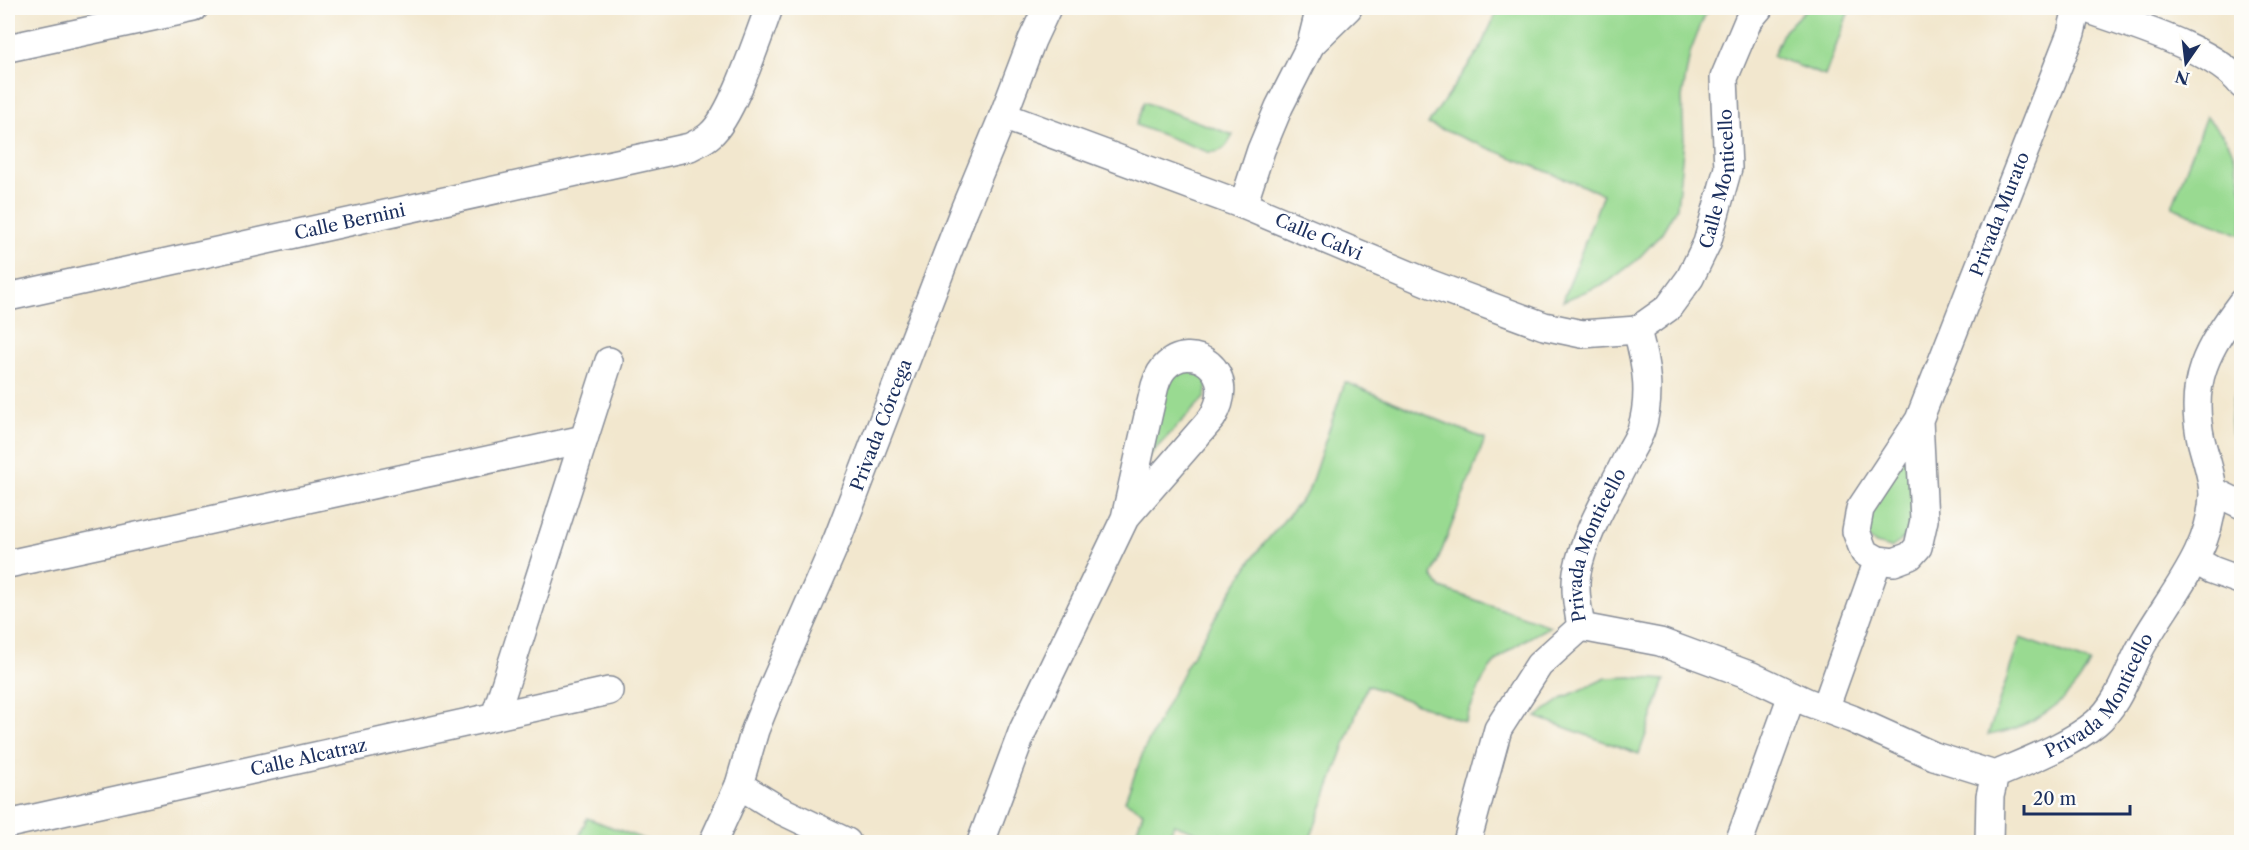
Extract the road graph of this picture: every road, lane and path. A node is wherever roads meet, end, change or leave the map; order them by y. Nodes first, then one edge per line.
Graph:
1 (194, 8) edge
2 (769, 8) edge
3 (1047, 8) edge
4 (1320, 8) edge
5 (1348, 8) edge
6 (1759, 8) edge
7 (2078, 8) edge
8 (2084, 8) edge
9 (1311, 44) junction
10 (8, 48) edge
11 (2241, 85) edge
12 (1003, 116) junction
13 (1243, 205) junction
14 (9, 292) edge
15 (2241, 302) edge
16 (1637, 330) junction
17 (609, 361) dead end
18 (1919, 420) junction
19 (584, 439) junction
20 (2213, 491) junction
21 (2241, 505) edge
22 (1125, 518) junction
23 (1878, 560) junction
24 (2195, 560) junction
25 (8, 564) edge
26 (2241, 581) edge
27 (1581, 627) junction
28 (609, 691) dead end
29 (1792, 695) junction
30 (1825, 709) junction
31 (495, 716) junction
32 (1995, 775) junction
33 (739, 784) junction
34 (8, 824) edge
35 (713, 843) edge
36 (847, 843) edge
37 (981, 843) edge
38 (1467, 843) edge
39 (1739, 843) edge
40 (1989, 843) edge

1 - 10 street
2 - 14 street, Calle Bernini
3 - 12 street, Privada Córcega
4 - 9 street
5 - 9 street
6 - 16 street, Calle Monticello
7 - 18 street, Privada Murato
8 - 11 street
9 - 13 street
12 - 13 street, Calle Calvi
12 - 33 street, Privada Córcega
13 - 16 street, Calle Calvi
15 - 20 street
16 - 27 street, Privada Monticello
17 - 19 street
18 - 23 street, Privada Murato
18 - 23 street, Privada Murato
19 - 25 street
19 - 31 street
20 - 21 street
20 - 24 street, Privada Monticello
22 - 22 street
22 - 37 street
23 - 30 street
24 - 26 street
24 - 32 street, Privada Monticello
27 - 29 street
27 - 38 street, Privada Monticello
28 - 31 street, Calle Alcatraz
29 - 30 street
29 - 39 street
30 - 32 street
31 - 34 street, Calle Alcatraz
32 - 40 street
33 - 35 street, Privada Córcega
33 - 36 street

